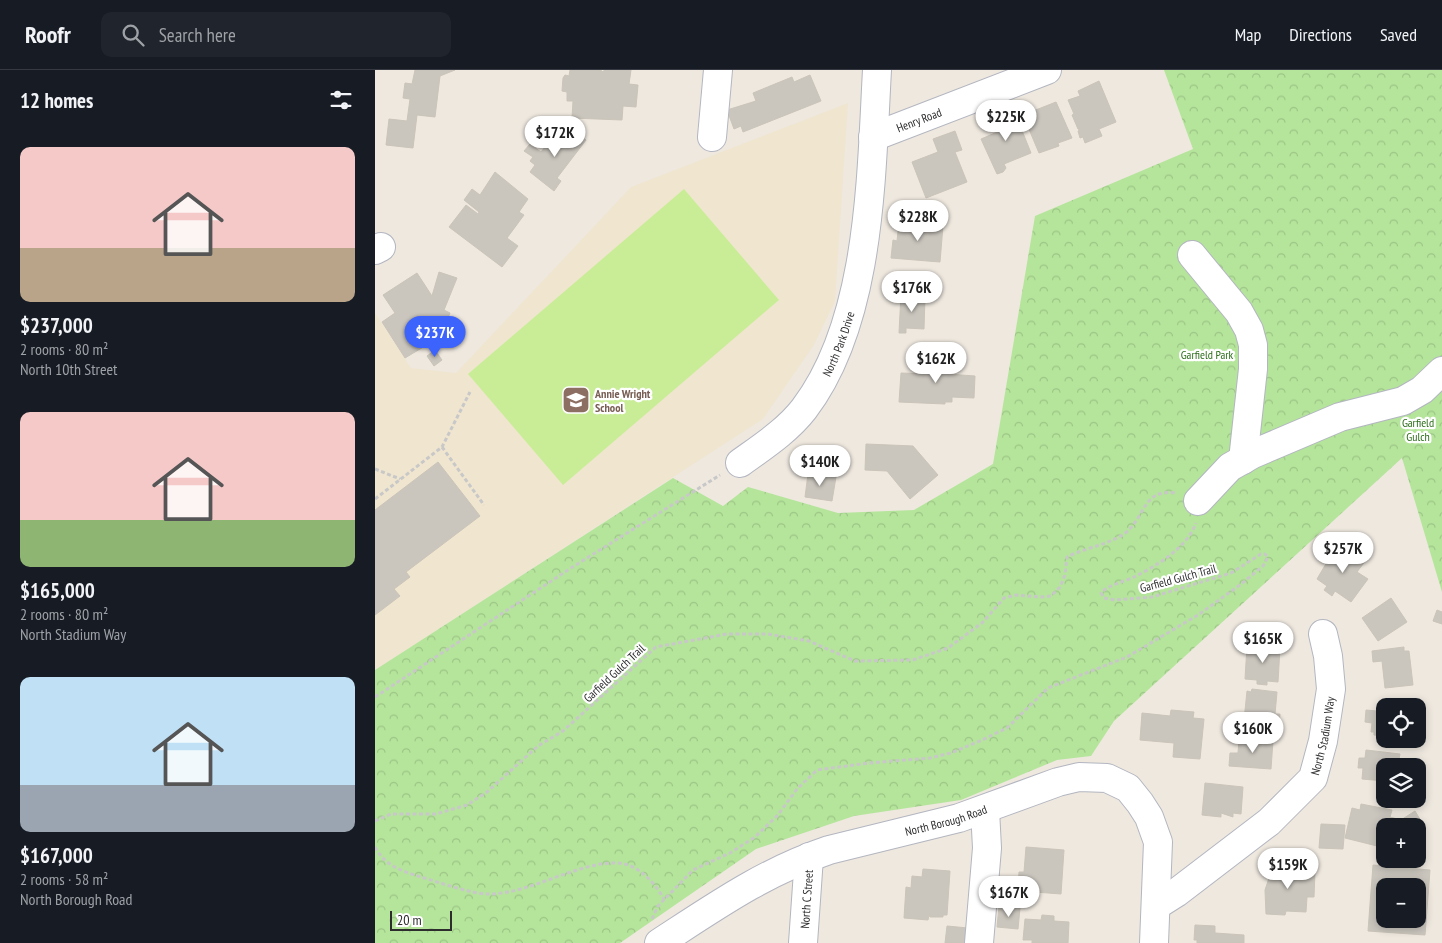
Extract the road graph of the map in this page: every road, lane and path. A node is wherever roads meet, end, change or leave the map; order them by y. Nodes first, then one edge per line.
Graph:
1 (718, 70) edge
2 (877, 70) edge
3 (1047, 70) edge
4 (712, 137) dead end
5 (873, 137) junction
6 (1192, 255) dead end
7 (1442, 371) edge
8 (471, 392) dead end
9 (442, 447) junction
10 (1243, 460) junction
11 (740, 463) joint
12 (375, 469) edge
13 (400, 479) junction
14 (375, 500) edge
15 (1198, 501) junction
16 (485, 505) dead end
17 (1323, 634) dead end
18 (375, 697) edge
19 (985, 810) junction
20 (375, 821) edge
21 (375, 847) edge
22 (809, 857) junction
23 (1157, 905) junction
24 (659, 943) edge
25 (803, 943) edge
26 (979, 943) edge
27 (1154, 943) edge

1 - 4 street
2 - 5 street, North Park Drive
3 - 5 street, Henry Road
5 - 11 street, North Park Drive
6 - 10 street
7 - 10 street
8 - 9 path
9 - 13 path
9 - 16 path
10 - 15 street
11 - 18 path
12 - 13 path
13 - 14 path
15 - 20 path, Garfield Gulch Trail
15 - 21 path, Garfield Gulch Trail
17 - 23 street, North Stadium Way
19 - 22 street, North Borough Road
19 - 23 street, North Borough Road
19 - 26 street
22 - 24 street, North Borough Road
22 - 25 street, North C Street
23 - 27 street

